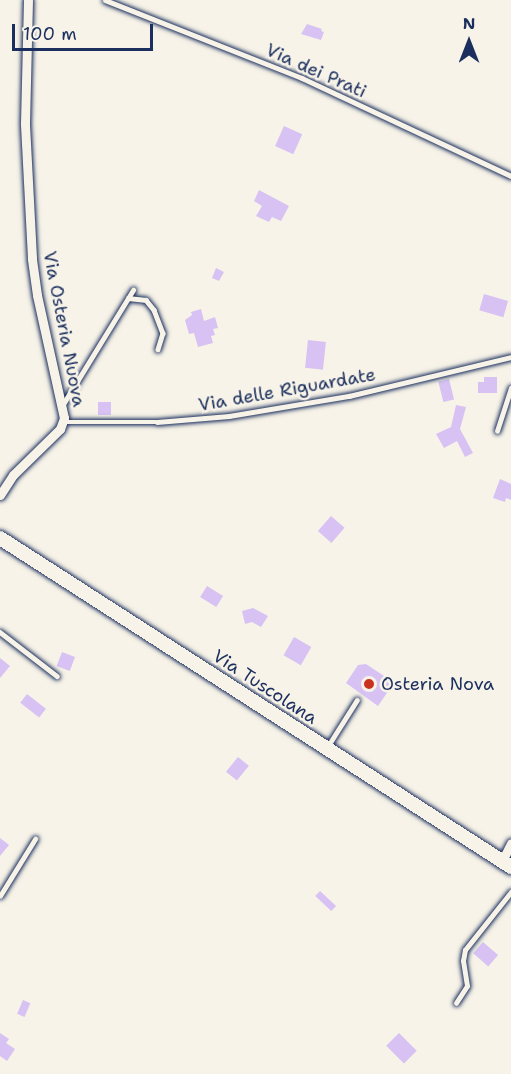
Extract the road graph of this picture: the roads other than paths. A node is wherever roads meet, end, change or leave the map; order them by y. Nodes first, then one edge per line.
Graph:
1 (28, 0) edge
2 (105, 0) edge
3 (511, 176) edge
4 (133, 290) dead end
5 (128, 298) junction
6 (158, 349) dead end
7 (511, 357) edge
8 (511, 388) edge
9 (62, 406) junction
10 (63, 422) junction
11 (497, 431) dead end
12 (1, 492) edge
13 (0, 538) edge
14 (0, 632) edge
15 (57, 676) dead end
16 (357, 700) dead end
17 (327, 748) junction
18 (35, 839) dead end
19 (511, 843) edge
20 (506, 864) edge
21 (511, 892) edge
22 (0, 896) edge
23 (456, 1003) dead end

1 - 9 street, Via Osteria Nuova
2 - 3 lane, Via dei Prati
4 - 5 lane
5 - 6 lane
5 - 9 lane
7 - 10 lane, Via delle Riguardate
8 - 11 lane
9 - 10 street, Via Osteria Nuova
10 - 12 street, Via Osteria Nuova
13 - 17 main road, Via Tuscolana
14 - 15 lane
16 - 17 lane
17 - 20 main road, Via Tuscolana
18 - 22 lane
19 - 20 street
21 - 23 lane

